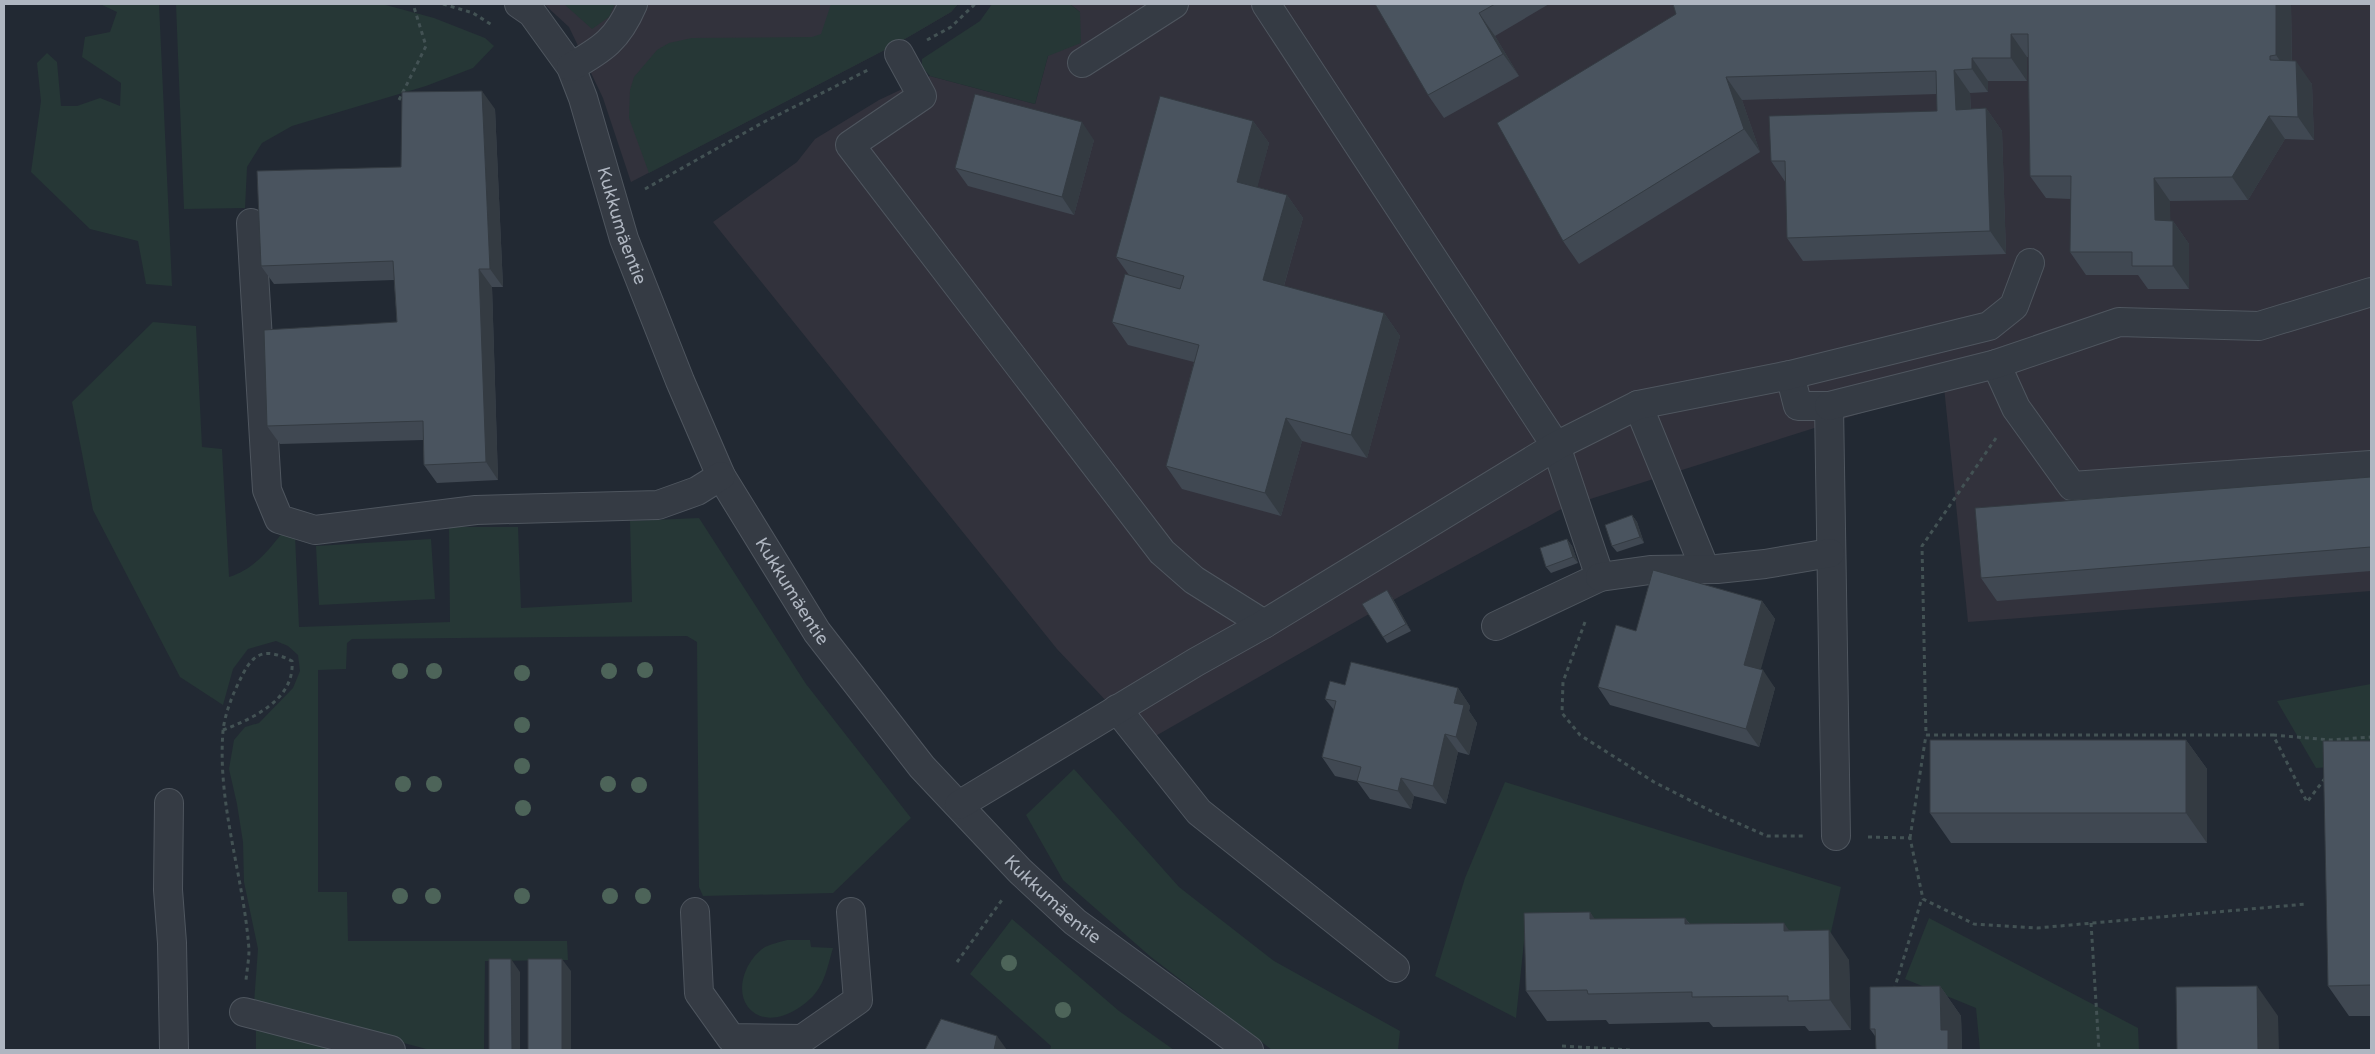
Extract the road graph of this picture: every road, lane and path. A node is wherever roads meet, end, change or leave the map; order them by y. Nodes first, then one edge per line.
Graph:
1 (413, 4) edge
2 (443, 4) edge
3 (519, 4) edge
4 (633, 4) edge
5 (975, 4) edge
6 (1174, 4) edge
7 (1266, 4) edge
8 (495, 27) dead end
9 (899, 54) junction
10 (1082, 63) dead end
11 (570, 66) junction
12 (399, 100) dead end
13 (616, 206) junction
14 (251, 223) dead end
15 (2030, 263) dead end
16 (2371, 292) edge
17 (1996, 364) junction
18 (1790, 375) junction
19 (1638, 405) junction
20 (1829, 406) junction
21 (2016, 408) junction
22 (1556, 446) junction
23 (2371, 465) edge
24 (721, 476) junction
25 (1830, 554) junction
26 (1705, 569) junction
27 (1600, 577) junction
28 (1264, 624) junction
29 (1496, 626) dead end
30 (1118, 709) junction
31 (224, 730) junction
32 (1926, 735) junction
33 (2273, 735) junction
34 (2371, 737) edge
35 (2327, 775) edge
36 (169, 803) dead end
37 (959, 805) junction
38 (1836, 836) junction
39 (1910, 838) junction
40 (1923, 899) junction
41 (2306, 904) dead end
42 (695, 912) dead end
43 (851, 912) dead end
44 (2092, 923) junction
45 (1395, 968) dead end
46 (1894, 994) edge
47 (244, 1012) joint
48 (1562, 1046) dead end
49 (174, 1050) edge
50 (391, 1050) edge
51 (1249, 1050) edge
52 (1631, 1050) edge
53 (2099, 1050) edge

1 - 12 path
2 - 8 path
3 - 11 street, Kukkumäentie
4 - 11 street
5 - 9 path
6 - 10 street
7 - 22 street
9 - 13 path
9 - 28 street
11 - 13 street, Kukkumäentie
13 - 24 street, Kukkumäentie
14 - 24 street
15 - 18 street
16 - 17 street
17 - 20 street
17 - 21 street
18 - 19 street
18 - 20 street
19 - 22 street
19 - 26 street
20 - 25 street
21 - 23 street
21 - 32 path
22 - 27 street
22 - 28 street
24 - 37 street, Kukkumäentie
25 - 26 street
25 - 38 street
26 - 27 street
27 - 29 street
27 - 38 path
28 - 30 street
30 - 37 street
30 - 45 street
31 - 31 path
31 - 47 path
32 - 33 path
32 - 39 path
33 - 34 path
33 - 35 path
36 - 49 street
37 - 51 street, Kukkumäentie
38 - 39 path
39 - 40 path
40 - 44 path
40 - 46 path
41 - 44 path
42 - 43 street
44 - 53 path
47 - 50 street
48 - 52 path

